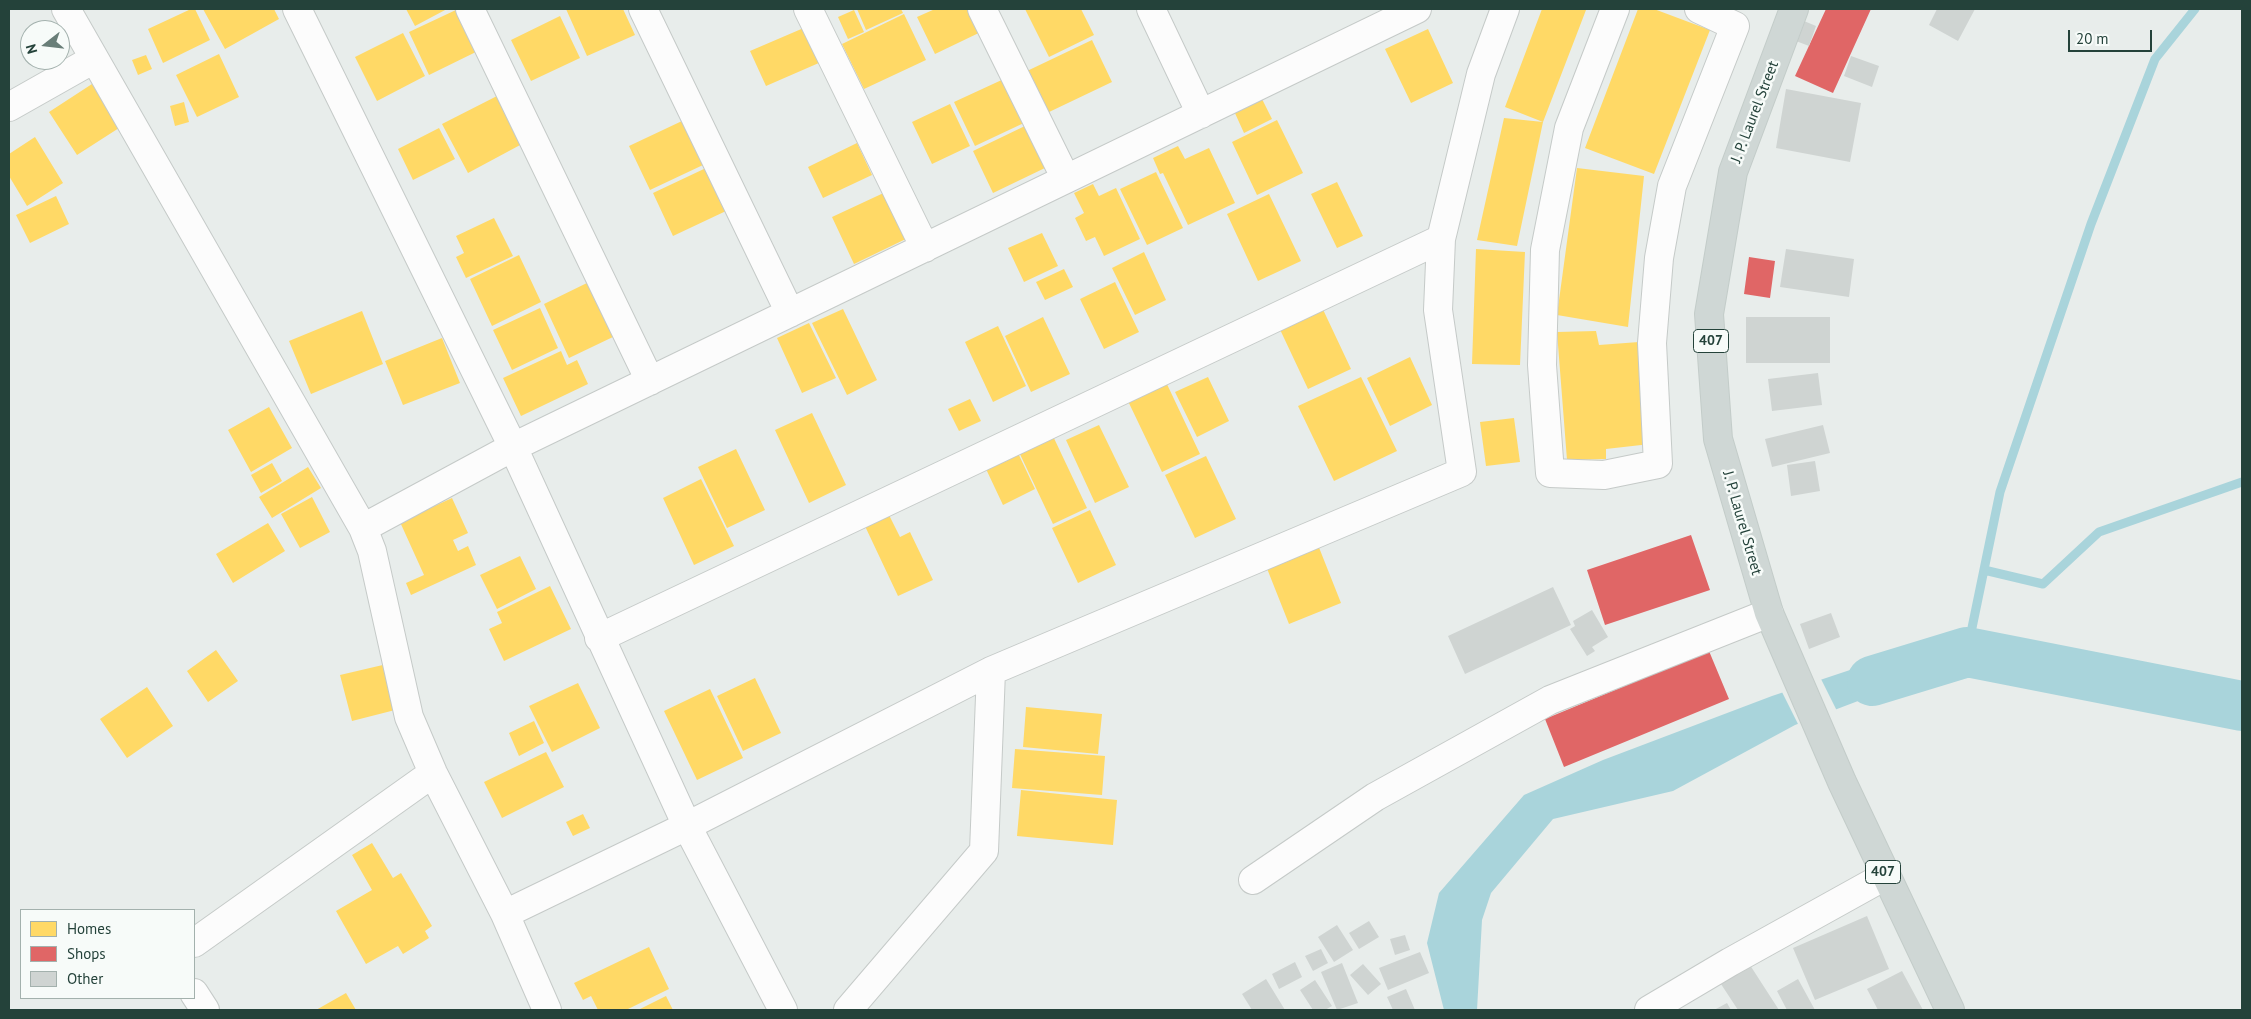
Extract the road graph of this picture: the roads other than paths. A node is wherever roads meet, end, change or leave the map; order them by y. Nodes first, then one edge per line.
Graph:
1 (66, 9) edge
2 (297, 9) edge
3 (470, 9) edge
4 (642, 9) edge
5 (808, 9) edge
6 (982, 9) edge
7 (1151, 9) edge
8 (1416, 9) edge
9 (1504, 9) edge
10 (1615, 9) edge
11 (1699, 9) edge
12 (1794, 9) edge
13 (94, 59) junction
14 (9, 106) edge
15 (1201, 114) junction
16 (1066, 179) junction
17 (1441, 239) junction
18 (925, 248) junction
19 (790, 313) junction
20 (650, 381) junction
21 (513, 447) junction
22 (363, 528) junction
23 (1768, 613) junction
24 (599, 638) junction
25 (991, 671) junction
26 (433, 773) junction
27 (687, 826) junction
28 (1885, 876) junction
29 (1254, 880) dead end
30 (505, 914) junction
31 (195, 942) edge
32 (195, 995) edge
33 (205, 1010) edge
34 (547, 1010) edge
35 (783, 1010) edge
36 (848, 1010) edge
37 (1648, 1010) edge
38 (1950, 1010) edge

1 - 13 street
2 - 21 street
3 - 20 street
4 - 19 street
5 - 18 street
6 - 16 street
7 - 15 street
8 - 15 street
9 - 17 street
10 - 11 street
12 - 23 main road, J. P. Laurel Street / 407
13 - 14 street
13 - 22 street
15 - 16 street
16 - 18 street
17 - 24 street
17 - 25 street
18 - 19 street
19 - 20 street
20 - 21 street
21 - 22 street
21 - 24 street
22 - 26 street
23 - 28 main road, J. P. Laurel Street / 407
23 - 29 street
24 - 27 street
25 - 27 street
25 - 36 street
26 - 30 street
26 - 31 street
27 - 30 street
27 - 35 street
28 - 37 street
28 - 38 main road, J. P. Laurel Street / 407
30 - 34 street
32 - 33 street

